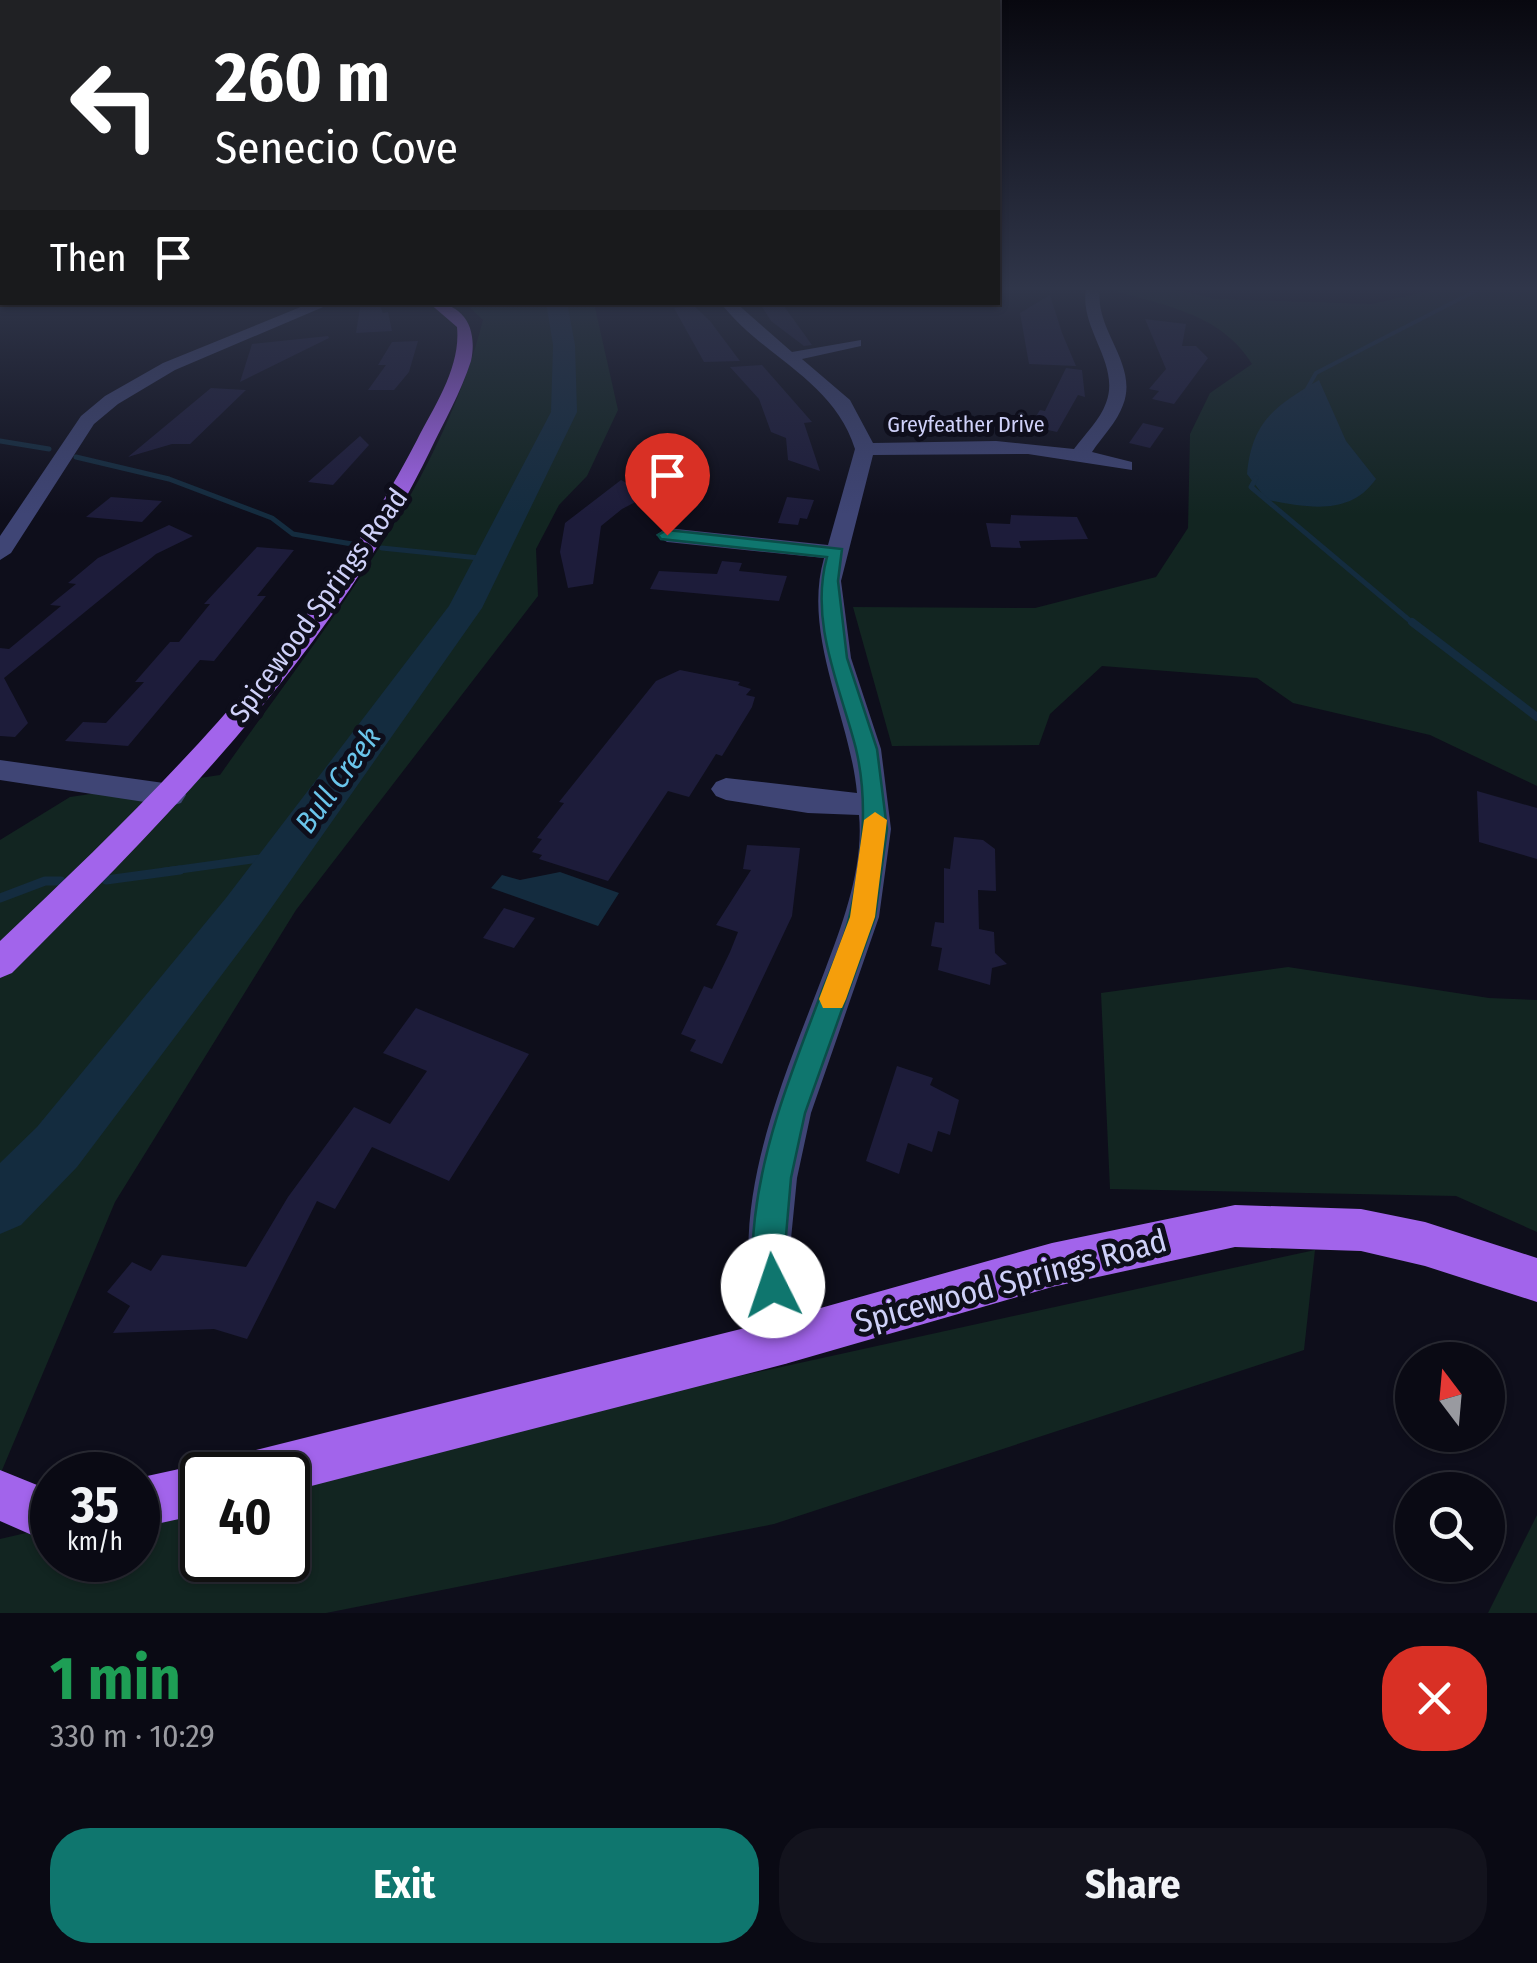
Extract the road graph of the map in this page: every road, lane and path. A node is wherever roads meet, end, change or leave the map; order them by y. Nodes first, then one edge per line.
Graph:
1 (178, 364) edge
2 (459, 364) edge
3 (794, 364) edge
4 (1110, 364) edge
5 (865, 449) junction
6 (1080, 452) junction
7 (1125, 466) dead end
8 (667, 535) dead end
9 (0, 553) edge
10 (836, 553) junction
11 (0, 770) edge
12 (726, 789) dead end
13 (171, 795) junction
14 (875, 805) junction
15 (0, 963) edge
16 (1537, 1280) edge
17 (784, 1342) junction
18 (310, 1461) edge
19 (0, 1495) edge
20 (30, 1507) edge

1 - 9 street
2 - 13 main road, Spicewood Springs Road
3 - 5 street
4 - 6 street
5 - 6 street, Greyfeather Drive
5 - 10 street
6 - 7 street, Greyfeather Drive
8 - 10 street
10 - 14 street
11 - 13 street
12 - 14 street
13 - 15 main road, Spicewood Springs Road
14 - 17 street
16 - 17 main road, Spicewood Springs Road
17 - 18 main road, Spicewood Springs Road
19 - 20 main road

